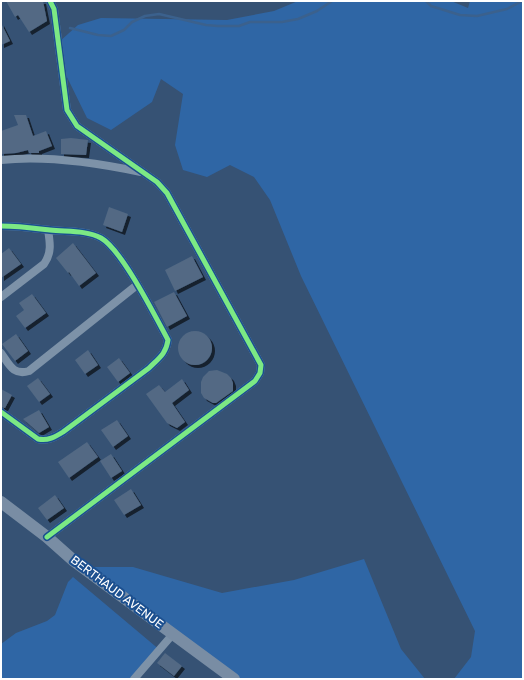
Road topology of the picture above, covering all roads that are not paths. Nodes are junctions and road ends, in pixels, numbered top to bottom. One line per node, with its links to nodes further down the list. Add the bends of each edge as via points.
1 (50, 1): 3 (street, via 54,9 67,110 77,126)
2 (1, 160): 3 (street, via 19,158 81,162)
3 (144, 173): 11 (street, via 167,193 261,365 260,373 255,381)
4 (1, 226): 5 (street)
5 (48, 230): 6 (street, via 89,234 101,239 111,246); 7 (street, via 49,254 44,264)
6 (137, 285): 8 (street, via 29,371 20,373 11,368); 9 (street, via 168,340 161,357 63,432 45,441 38,439)
7 (1, 297)
8 (1, 353)
9 (1, 412)
10 (1, 502): 11 (street, BERTHAUD AVENUE)
11 (47, 537): 12 (street, BERTHAUD AVENUE)
12 (173, 634): 13 (street); 14 (street, BERTHAUD AVENUE)
13 (134, 679)
14 (234, 679)

